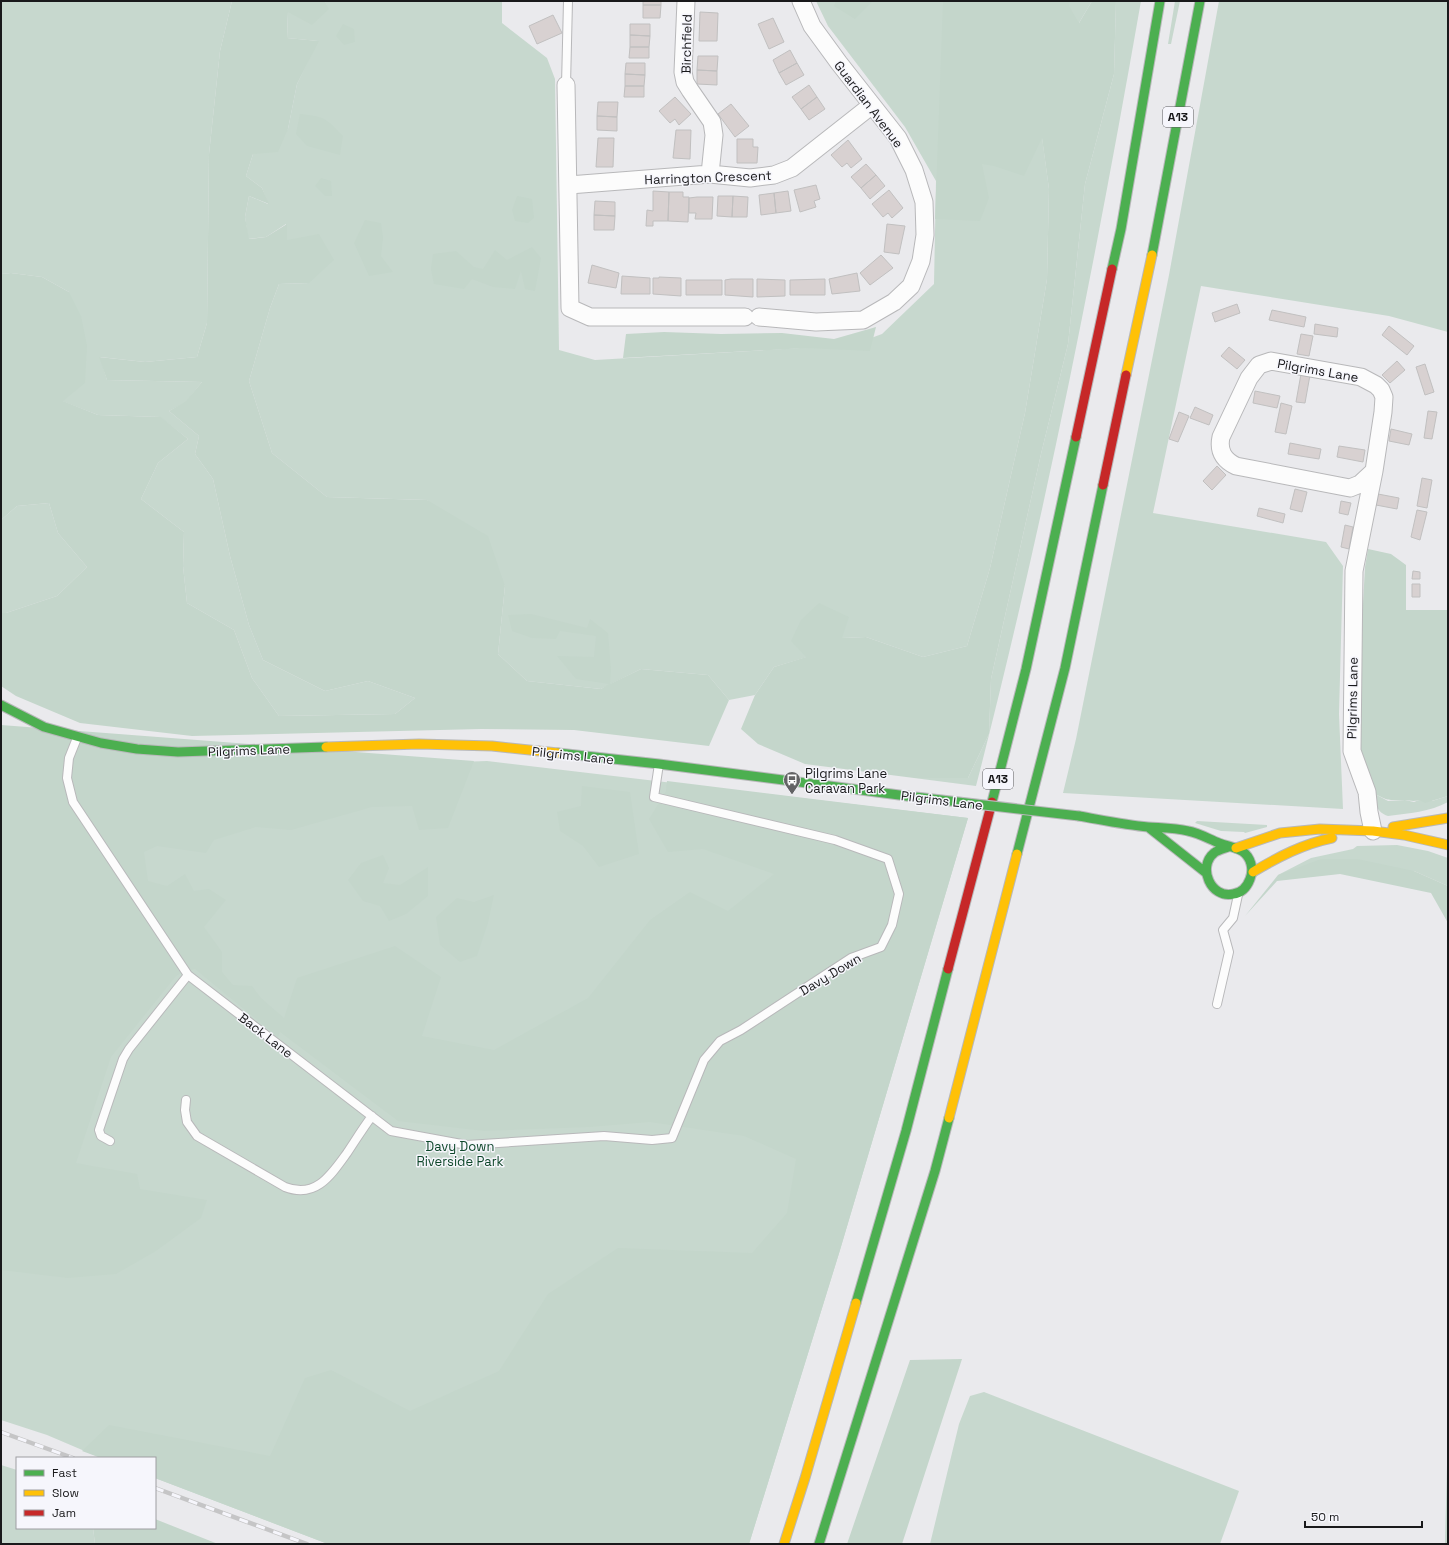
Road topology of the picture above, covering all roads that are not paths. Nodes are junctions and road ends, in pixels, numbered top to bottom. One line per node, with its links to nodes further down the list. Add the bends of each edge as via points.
1 (568, 1): 6 (lane)
2 (686, 1): 8 (street, Birchfield, via 683,72 685,82 712,122 714,136)
3 (802, 1): 7 (street, Guardian Avenue, via 812,26)
4 (1160, 1): 30 (main road, A13, via 1120,229 1026,669 906,1131)
5 (1200, 1): 31 (main road, A13, via 1156,234 1065,668 935,1171)
6 (566, 85): 9 (street)
7 (872, 105): 8 (street, Harrington Crescent, via 792,168 774,175 750,178); 9 (street, Guardian Avenue, via 898,138 914,170 924,202 925,235 921,261 911,286 894,302 863,320 816,322 752,317 590,317 570,308)
8 (710, 174): 9 (street, Harrington Crescent)
9 (569, 185)
10 (1374, 471): 11 (street, via 1360,484); 11 (street, Pilgrims Lane, via 1384,400 1376,385 1361,377 1275,361 1259,365 1249,378 1222,433 1219,444 1223,456 1236,466); 12 (street, Pilgrims Lane)
11 (1350, 488): 12 (street)
12 (1365, 516): 18 (street, Pilgrims Lane, via 1354,572 1352,751 1368,792)
13 (1, 705): 14 (main road, Pilgrims Lane, via 44,726)
14 (78, 737): 15 (main road, Pilgrims Lane, via 136,749 178,752 455,744); 24 (lane, Back Lane, via 69,758 68,778 73,802)
15 (659, 764): 17 (main road, Pilgrims Lane, bridge, via 1079,816); 28 (lane, Davy Down, via 654,797 835,840 888,859 899,894 892,925 881,947 851,958 720,1041 704,1060 672,1138 652,1140)
16 (1448, 818): 18 (main road)
17 (1148, 827): 20 (main road, Pilgrims Lane, via 1186,830); 21 (main road, Pilgrims Lane)
18 (1373, 831): 19 (main road); 20 (main road, via 1320,830 1280,833); 22 (main road, via 1321,840 1286,853)
19 (1448, 845)
20 (1232, 848): 21 (main road, via 1218,850 1211,855); 22 (main road, Pilgrims Lane, via 1245,853)
21 (1206, 872): 23 (main road, Pilgrims Lane, via 1212,888 1229,895)
22 (1253, 872): 23 (main road, via 1251,880)
23 (1238, 893): 25 (lane, via 1233,918 1222,930 1229,952)
24 (188, 975): 27 (lane, Back Lane); 29 (lane, via 123,1059 99,1130 101,1136)
25 (1217, 1004)
26 (186, 1100): 27 (lane, via 187,1122 197,1136 285,1187 295,1190 313,1188 328,1179)
27 (372, 1116): 28 (lane, Back Lane, via 391,1131 467,1145)
28 (604, 1136)
29 (110, 1141)
30 (784, 1544)
31 (818, 1544)

